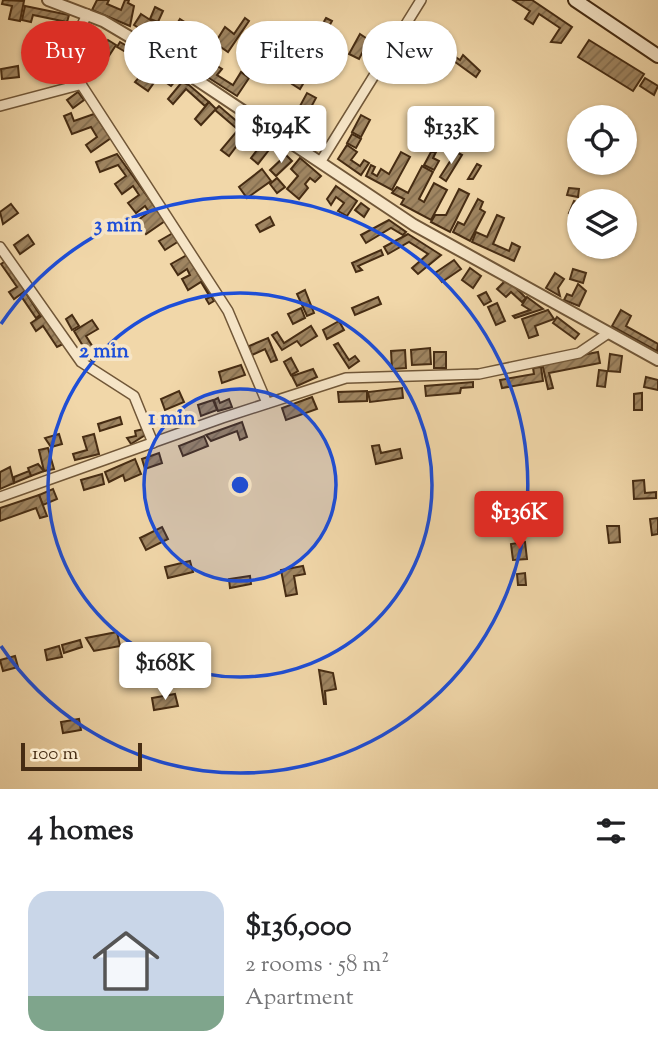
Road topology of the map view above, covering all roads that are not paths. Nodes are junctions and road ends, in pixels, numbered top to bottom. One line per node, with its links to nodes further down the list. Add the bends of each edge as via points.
1 (48, 0): 4 (street)
2 (421, 0): 9 (street)
3 (576, 0): 6 (main road)
4 (60, 2): 5 (street)
5 (87, 14): 7 (street, via 66,61); 9 (street, via 152,50)
6 (658, 56)
7 (79, 85): 8 (street); 13 (street, via 228,311)
8 (0, 106)
9 (321, 161): 11 (street, via 414,225)
10 (0, 247): 14 (street, via 81,362 134,396)
11 (607, 334): 12 (street); 13 (street, via 579,353 479,374 346,378)
12 (658, 360)
13 (267, 404): 14 (street)
14 (152, 443): 15 (street)
15 (0, 497)

